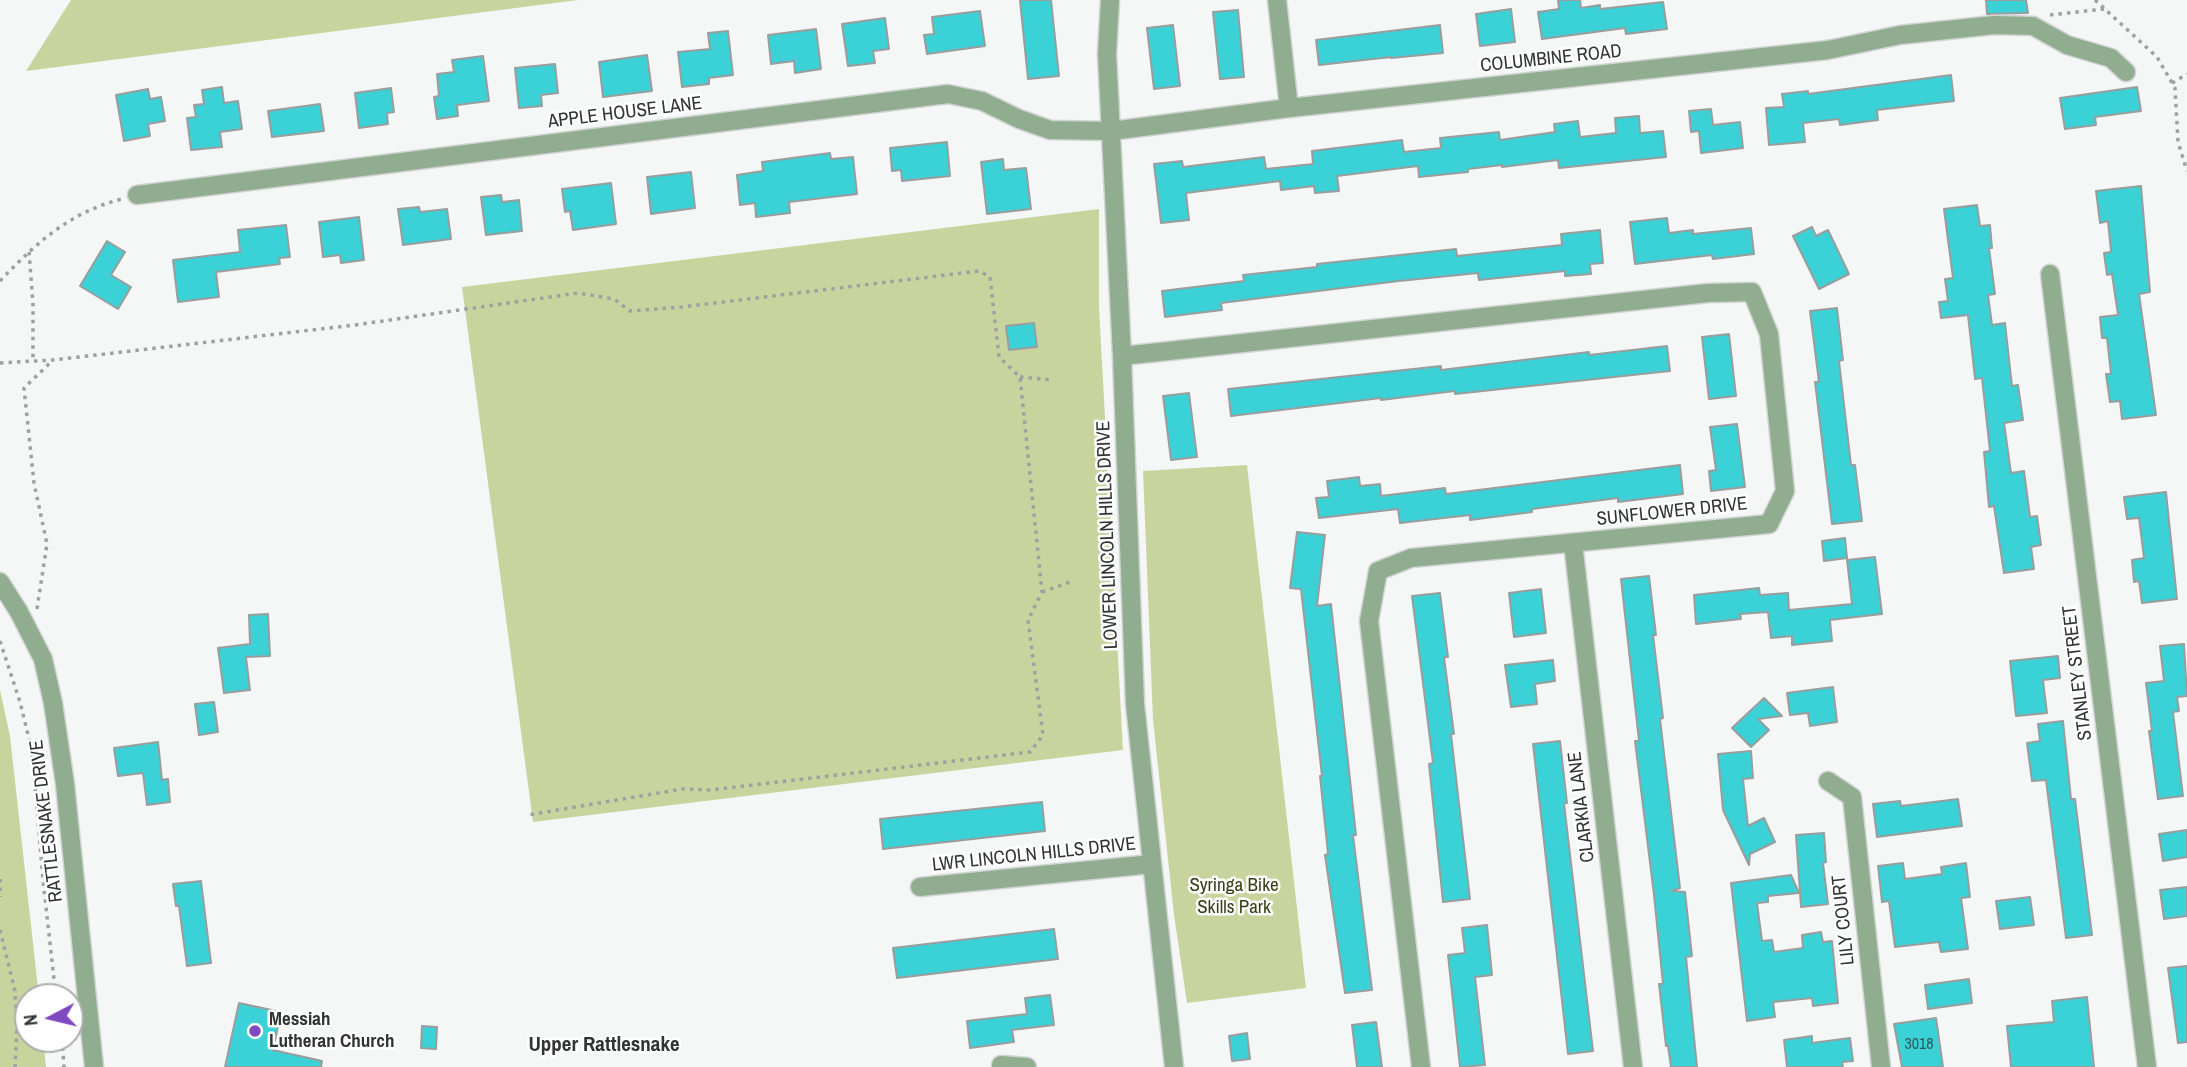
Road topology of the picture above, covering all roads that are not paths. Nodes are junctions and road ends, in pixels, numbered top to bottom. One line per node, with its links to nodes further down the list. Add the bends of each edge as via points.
1 (1110, 0): 5 (street, LOWER LINCOLN HILLS DRIVE)
2 (1277, 0): 4 (street)
3 (2126, 72): 4 (street, COLUMBINE ROAD, via 2111,58 2067,46 2032,26 1994,25 1900,35 1828,50)
4 (1289, 108): 5 (street, COLUMBINE ROAD)
5 (1111, 131): 6 (street, APPLE HOUSE LANE, via 1050,130 982,101 948,94); 8 (street, LOWER LINCOLN HILLS DRIVE)
6 (137, 195)
7 (2050, 274): 21 (street, STANLEY STREET)
8 (1122, 356): 9 (street, SUNFLOWER DRIVE, via 1707,293 1752,292 1769,334 1785,491 1769,524); 12 (street, LOWER LINCOLN HILLS DRIVE, via 1135,704)
9 (1573, 542): 18 (street, SUNFLOWER DRIVE, via 1411,558 1378,571 1369,621); 19 (street, CLARKIA LANE)
10 (0, 582): 15 (street, RATTLESNAKE DRIVE, via 43,659 51,692)
11 (1828, 781): 20 (street, LILY COURT, via 1852,797)
12 (1152, 864): 13 (street, LWR LINCOLN HILLS DRIVE); 17 (street, LOWER LINCOLN HILLS DRIVE)
13 (920, 887)
14 (1001, 1065): 16 (street)
15 (94, 1067)
16 (1027, 1067)
17 (1174, 1067)
18 (1421, 1067)
19 (1633, 1067)
20 (1881, 1067)
21 (2147, 1067)

